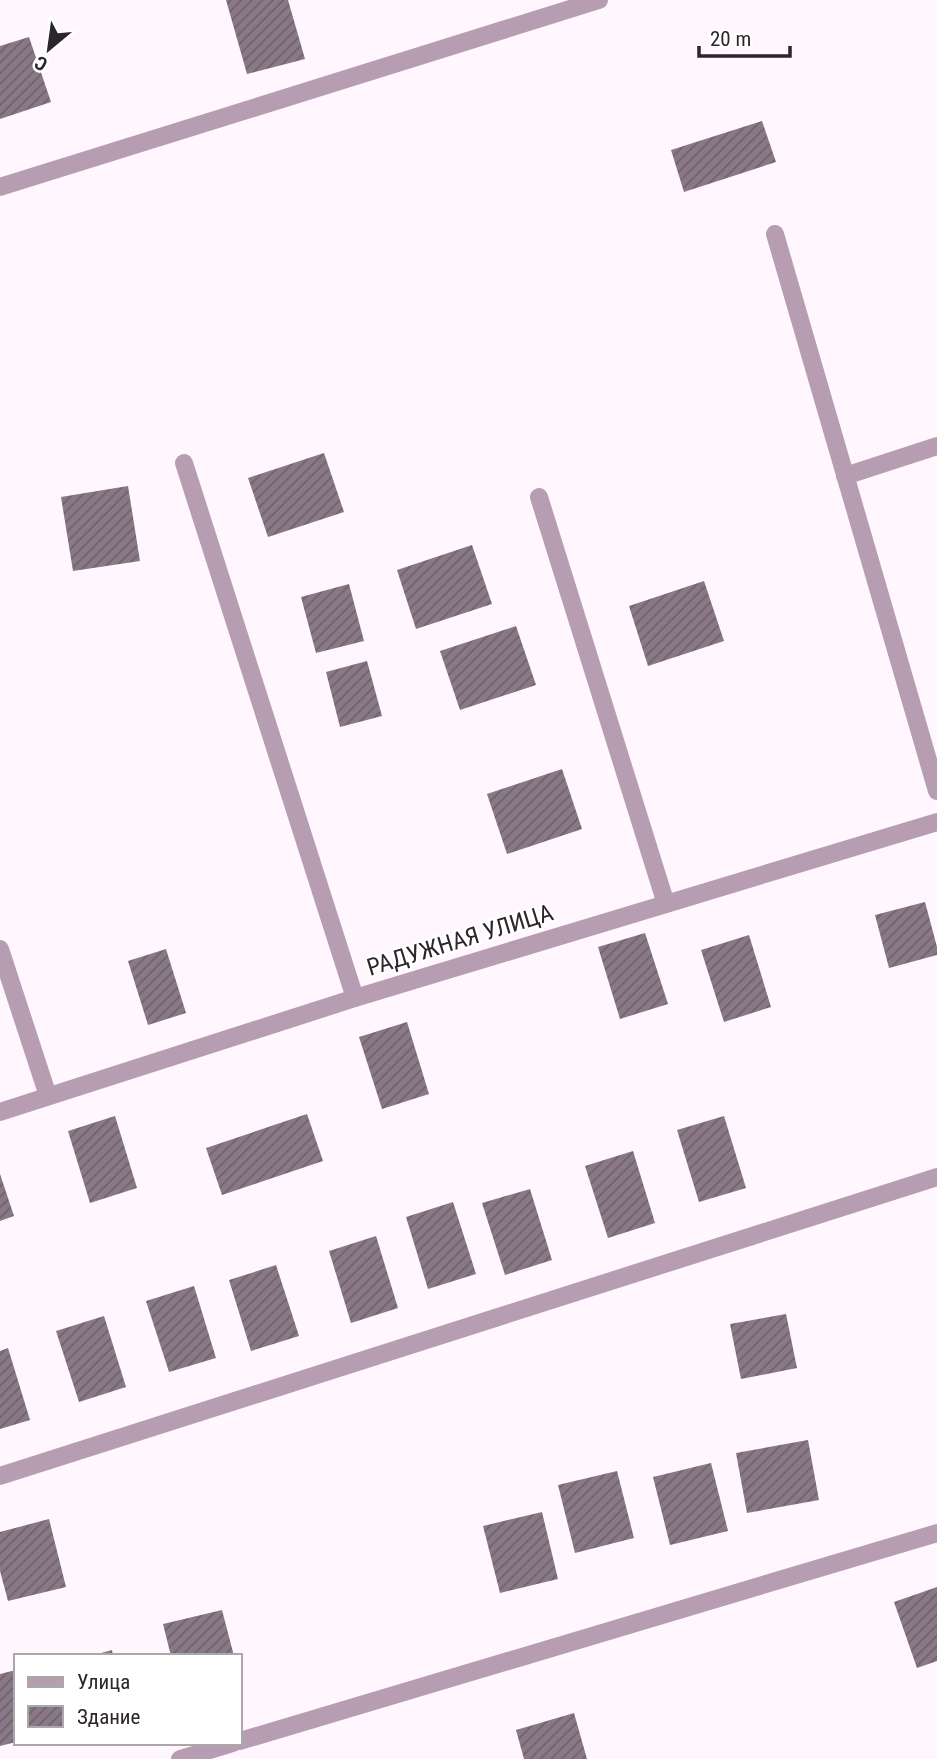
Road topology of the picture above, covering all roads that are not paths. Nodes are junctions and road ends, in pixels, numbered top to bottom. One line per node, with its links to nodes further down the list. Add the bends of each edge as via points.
1 (599, 0): 2 (street)
2 (0, 187)
3 (775, 234): 6 (street)
4 (937, 446): 6 (street)
5 (184, 463): 12 (street)
6 (845, 476): 8 (street)
7 (539, 497): 10 (street)
8 (937, 792)
9 (937, 822): 10 (street, РАДУЖНАЯ УЛИЦА)
10 (666, 904): 12 (street, РАДУЖНАЯ УЛИЦА)
11 (0, 949): 13 (street)
12 (355, 998): 13 (street, РАДУЖНАЯ УЛИЦА)
13 (48, 1096): 14 (street, РАДУЖНАЯ УЛИЦА)
14 (0, 1112)
15 (937, 1177): 16 (street)
16 (0, 1476)
17 (937, 1533): 18 (street)
18 (242, 1740)
19 (226, 1745): 20 (street)
20 (180, 1759)

